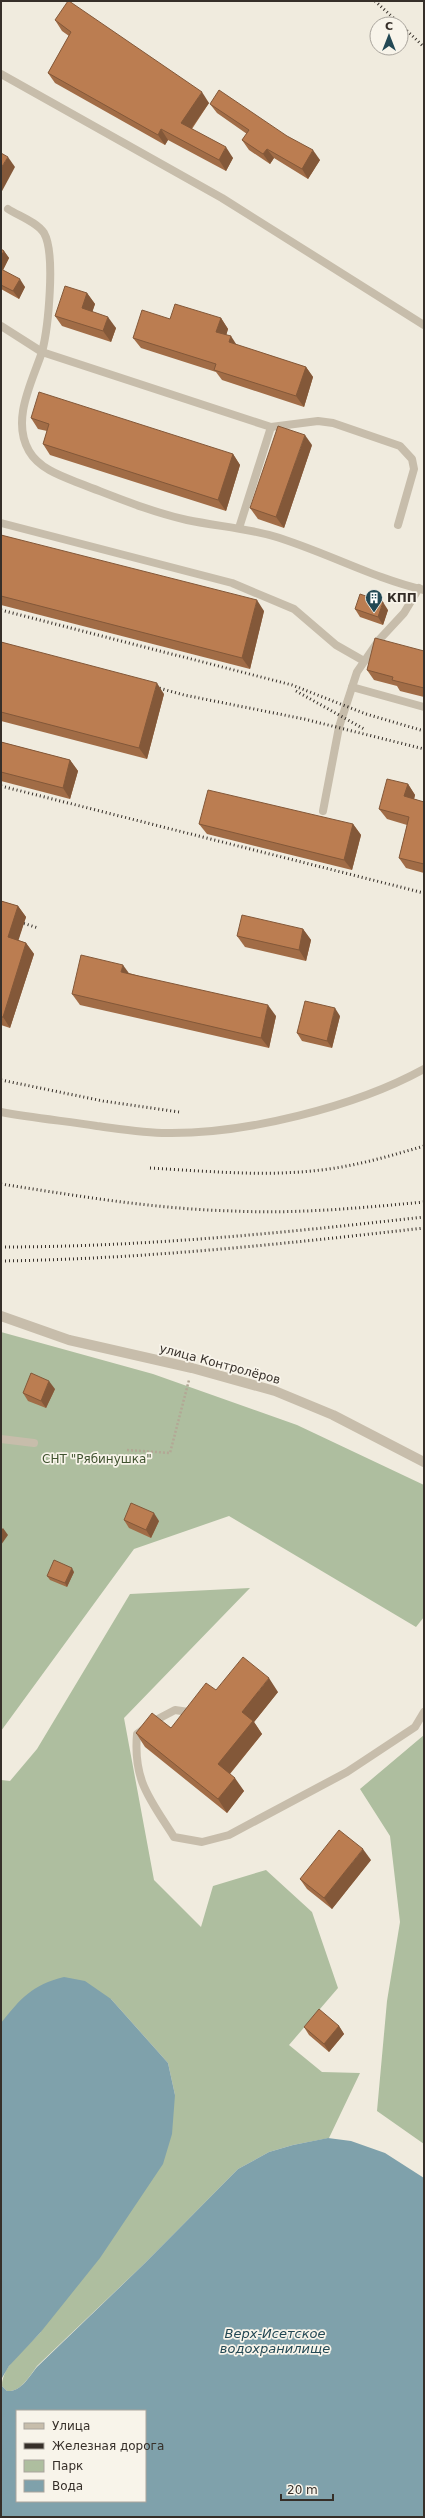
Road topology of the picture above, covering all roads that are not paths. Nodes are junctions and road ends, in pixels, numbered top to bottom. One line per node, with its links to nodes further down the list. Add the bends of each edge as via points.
1 (1, 74): 3 (lane, via 222,198)
2 (8, 209): 5 (lane, via 38,226 47,240 50,317)
3 (424, 325)
4 (1, 326): 5 (lane)
5 (42, 352): 6 (lane); 9 (lane, via 21,421 25,444 35,459 55,474 143,508 186,520)
6 (271, 427): 8 (lane, via 318,421 333,423 400,446 407,452 414,469); 9 (lane)
7 (1, 523): 11 (lane, via 232,583 294,609 336,645)
8 (398, 525)
9 (238, 528): 10 (lane, via 275,537)
10 (421, 589): 11 (lane)
11 (364, 661): 12 (lane)
12 (352, 687): 13 (lane); 14 (lane, via 339,727)
13 (424, 707)
14 (323, 811)
15 (424, 1069): 16 (lane, via 388,1087 353,1099 240,1128 166,1133)
16 (1, 1112)
17 (1, 1316): 20 (street, улица Контролёров, via 69,1340 192,1368 306,1403)
18 (1, 1439): 19 (lane)
19 (34, 1443)
20 (424, 1462)
21 (424, 1712): 22 (lane, via 416,1727 347,1772 229,1835 202,1842 174,1837 138,1776 136,1753 137,1734 156,1720 175,1710)
22 (194, 1713)

